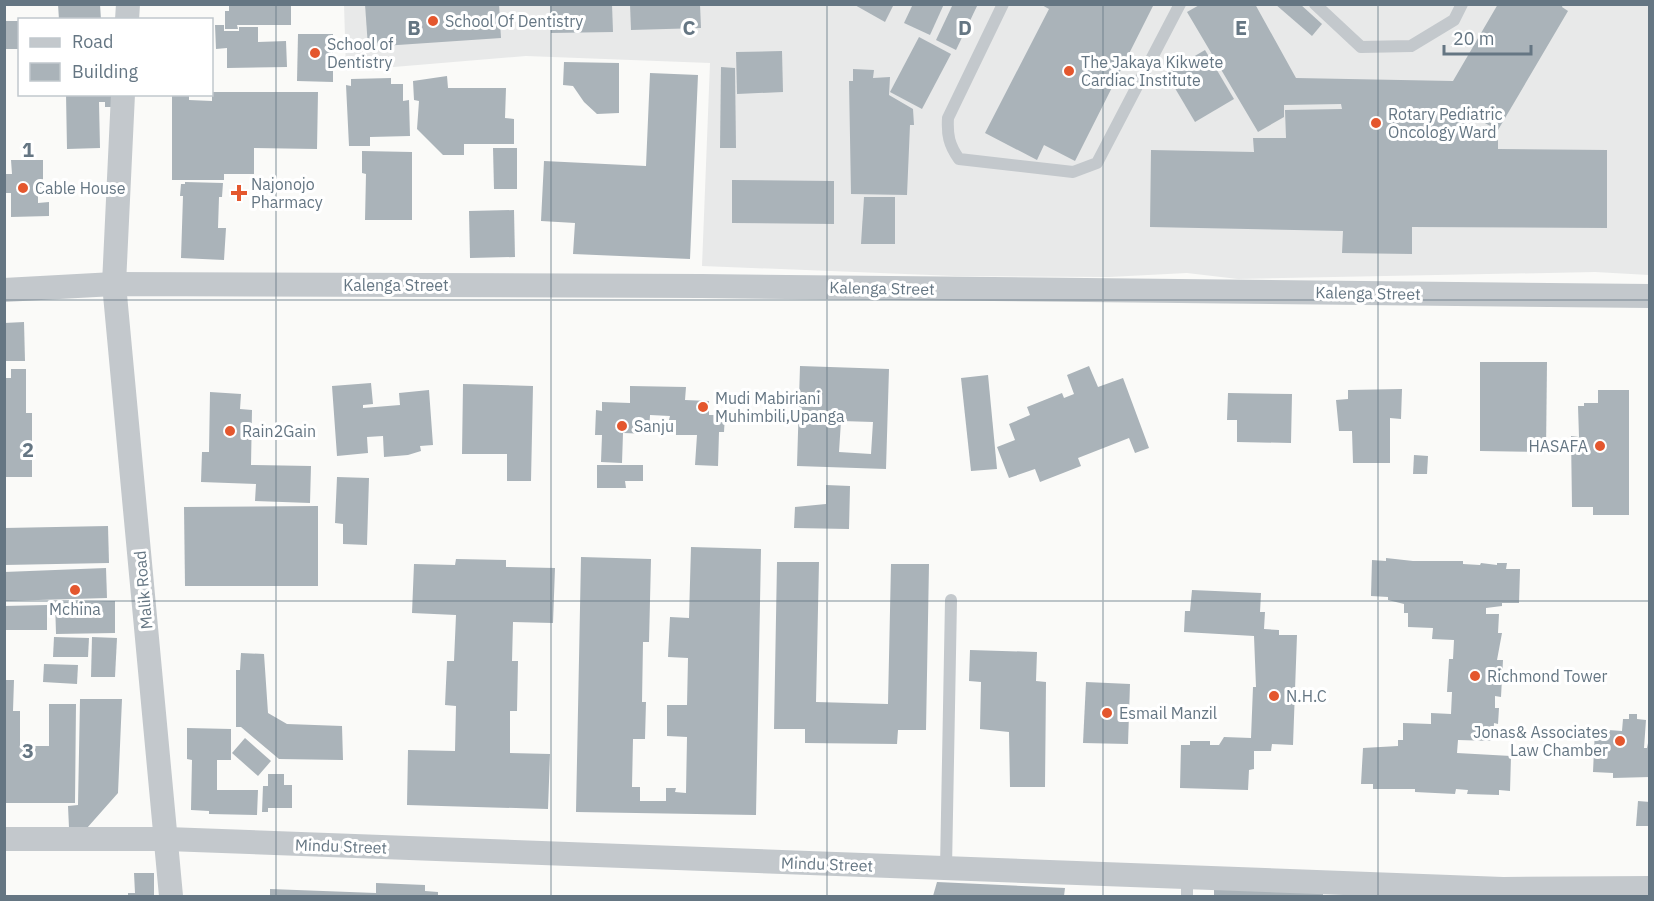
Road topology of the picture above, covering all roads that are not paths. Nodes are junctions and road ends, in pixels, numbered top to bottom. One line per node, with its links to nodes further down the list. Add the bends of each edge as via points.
1 (1003, 4): 2 (lane, via 948,118 951,148 959,159 1074,172 1097,164)
2 (1180, 4)
3 (1315, 4): 4 (lane, via 1361,47 1411,46 1454,20)
4 (1462, 4)
5 (123, 96): 6 (street, Malik Road)
6 (114, 284): 7 (street, Kalenga Street); 8 (street, Kalenga Street); 11 (street, Malik Road)
7 (4, 290)
8 (1650, 296)
9 (951, 600): 12 (lane)
10 (4, 838): 11 (street, Mindu Street)
11 (167, 839): 12 (street, Mindu Street); 15 (street, Malik Road)
12 (946, 868): 13 (street, Mindu Street)
13 (1187, 887): 14 (street, Mindu Street)
14 (1650, 888)
15 (171, 897)

